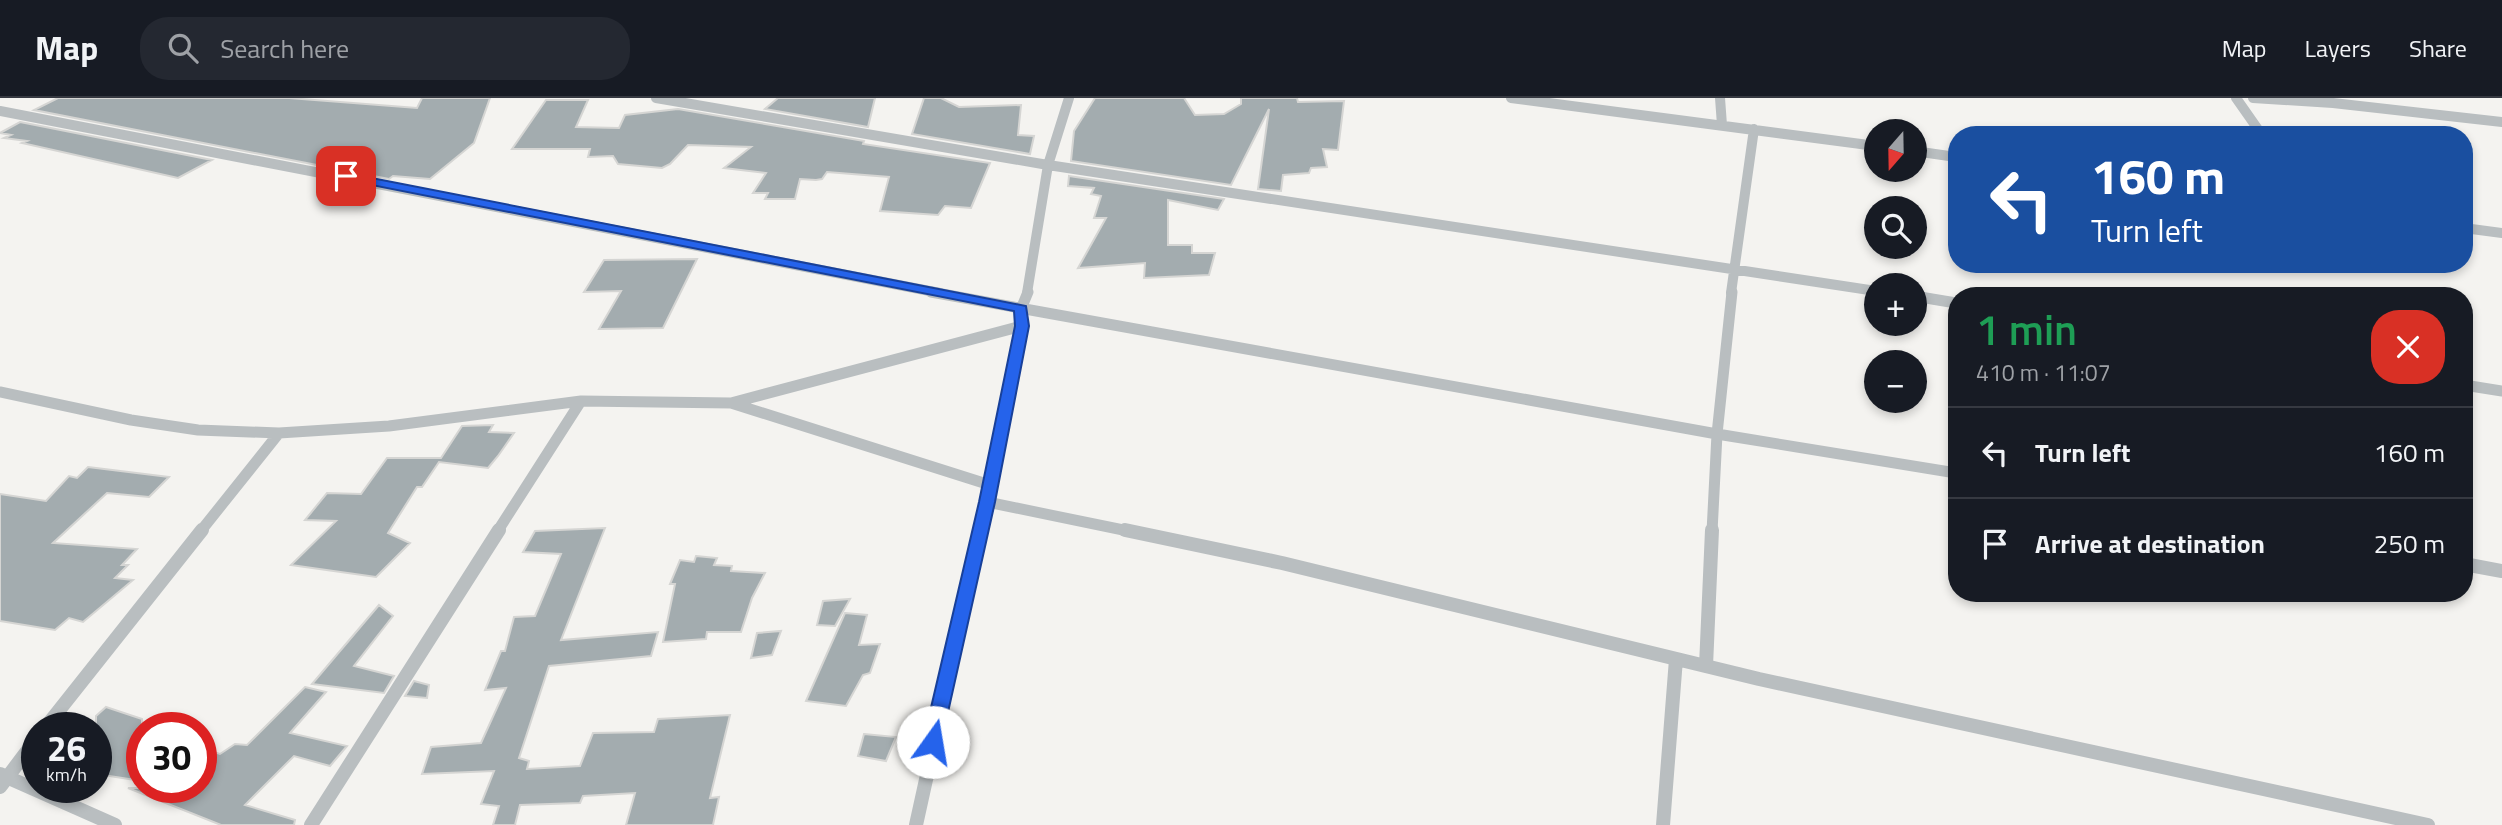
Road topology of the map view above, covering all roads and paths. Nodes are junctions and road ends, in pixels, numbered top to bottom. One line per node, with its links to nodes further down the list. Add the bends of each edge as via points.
1 (656, 98): 16 (street)
2 (1069, 98): 16 (street)
3 (1511, 98): 7 (street)
4 (1720, 98): 10 (street)
5 (2236, 98): 11 (street)
6 (2253, 98): 9 (street)
7 (1553, 101): 10 (street)
8 (0, 111): 23 (street)
9 (2502, 122)
10 (1722, 125): 12 (street)
11 (2256, 126)
12 (1754, 130): 13 (street); 19 (street)
13 (1864, 144)
14 (1927, 153): 15 (street)
15 (1948, 156)
16 (1048, 165): 19 (street); 23 (street, via 1030,289)
17 (2473, 229): 18 (street)
18 (2502, 233)
19 (1734, 269): 20 (street); 31 (street)
20 (1864, 289)
21 (1927, 298): 22 (street)
22 (1948, 302)
23 (1021, 309): 24 (street); 31 (street)
24 (1022, 326): 29 (street); 33 (street)
25 (2473, 386): 26 (street)
26 (2502, 391)
27 (0, 393): 30 (street, via 198,430)
28 (581, 401): 29 (street); 30 (street, via 389,426); 43 (street)
29 (731, 403): 33 (street)
30 (279, 433): 39 (street)
31 (1717, 434): 32 (street); 38 (street)
32 (1948, 472)
33 (990, 485): 34 (street)
34 (987, 502): 37 (street, via 1282,563); 44 (street)
35 (2473, 566): 36 (street)
36 (2502, 571)
37 (1676, 659): 38 (street); 45 (street)
38 (1706, 666): 46 (street)
39 (58, 712)
40 (21, 757): 41 (street)
41 (2, 779): 42 (street)
42 (115, 825)
43 (311, 825)
44 (916, 825)
45 (1663, 825)
46 (2428, 825)

